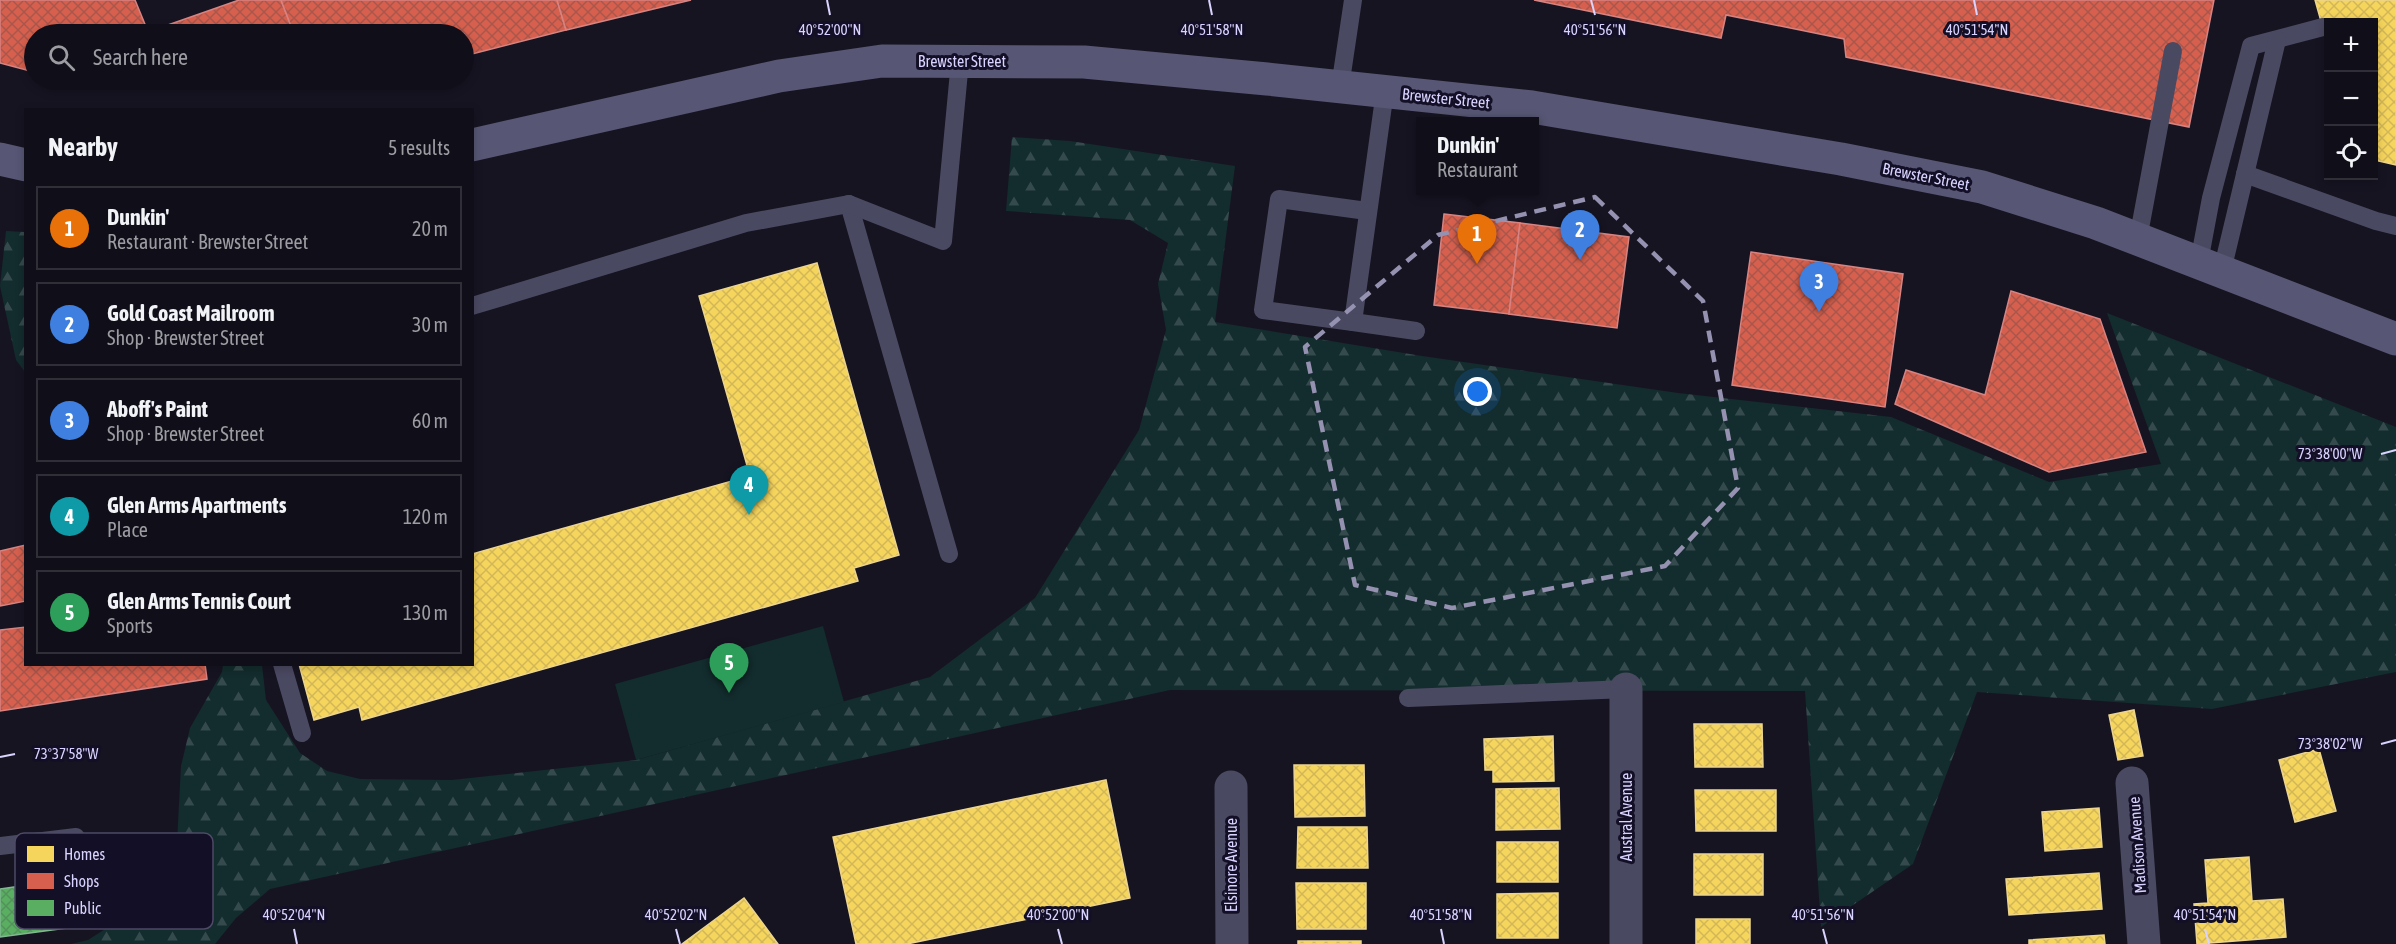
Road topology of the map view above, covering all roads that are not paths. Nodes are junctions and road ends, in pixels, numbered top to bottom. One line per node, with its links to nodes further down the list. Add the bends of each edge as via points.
1 (1353, 0): 6 (lane)
2 (2323, 27): 3 (lane)
3 (2277, 40): 13 (lane); 18 (lane, via 2251,46 2211,198)
4 (2173, 51): 17 (lane)
5 (960, 60): 6 (main road, Brewster Street, via 1084,62); 8 (main road, Brewster Street, via 882,61 779,76); 14 (lane, via 943,241)
6 (1340, 87): 7 (main road, Brewster Street)
7 (1385, 91): 15 (lane); 17 (main road, Brewster Street, via 1532,107 1982,187)
8 (474, 145)
9 (0, 159): 10 (main road)
10 (24, 165)
11 (0, 170): 12 (main road)
12 (24, 170)
13 (2245, 174): 16 (lane); 18 (lane)
14 (849, 204): 19 (lane, via 746,224); 23 (lane)
15 (1367, 211): 20 (lane); 20 (lane, via 1279,199 1263,310)
16 (2396, 226)
17 (2138, 239): 18 (main road, Brewster Street)
18 (2211, 266): 22 (main road, Brewster Street)
19 (474, 305)
20 (1353, 322): 21 (lane)
21 (1416, 331)
22 (2396, 339)
23 (949, 554)
24 (283, 666): 27 (lane)
25 (1626, 689): 26 (lane); 33 (street, Austral Avenue)
26 (1408, 698)
27 (302, 733)
28 (2132, 783): 34 (street, Madison Avenue)
29 (1231, 786): 32 (street, Elsinore Avenue)
30 (15, 844): 31 (lane)
31 (0, 846)
32 (1232, 944)
33 (1626, 944)
34 (2144, 944)

